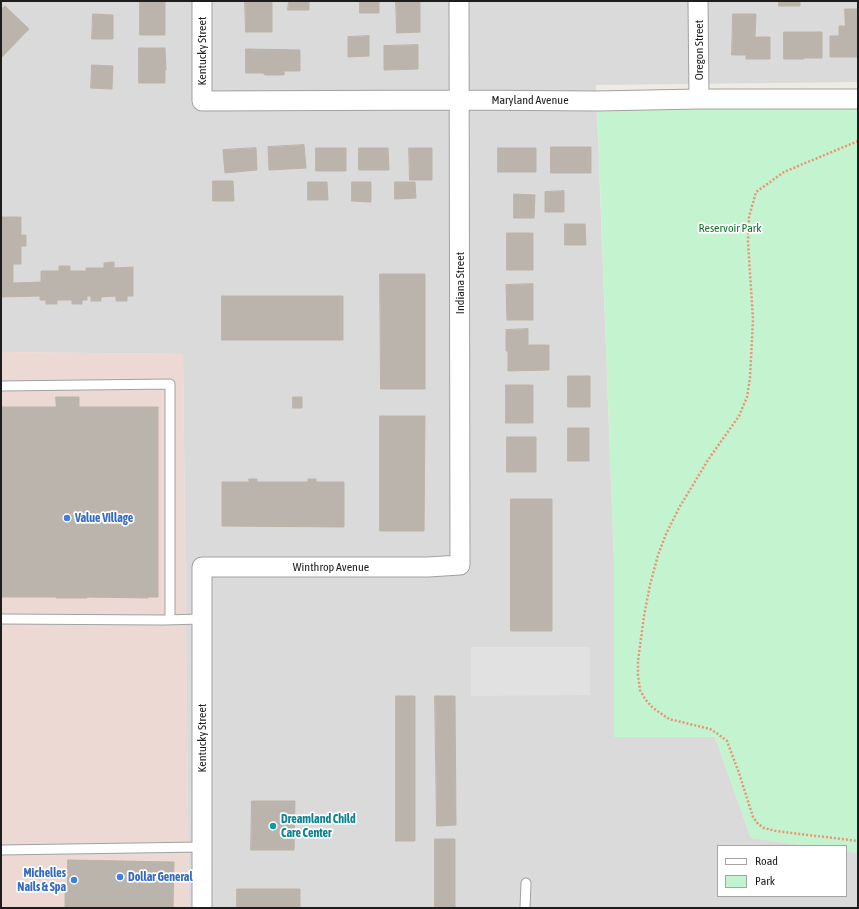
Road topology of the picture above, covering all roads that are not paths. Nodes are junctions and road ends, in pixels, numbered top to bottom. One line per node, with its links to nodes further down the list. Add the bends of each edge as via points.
1 (202, 1): 6 (street, Kentucky Street)
2 (459, 1): 7 (street, Indiana Street)
3 (698, 1): 4 (street, Oregon Street)
4 (699, 99): 5 (street, Maryland Avenue); 7 (street, Maryland Avenue)
5 (858, 99)
6 (202, 100): 7 (street, Maryland Avenue)
7 (459, 100): 9 (street, Indiana Street)
8 (1, 386): 13 (lane, via 170,384)
9 (460, 565): 10 (street, Winthrop Avenue)
10 (202, 567): 12 (street, Kentucky Street)
11 (1, 619): 13 (lane)
12 (202, 619): 13 (lane); 14 (street, Kentucky Street)
13 (170, 620)
14 (202, 847): 15 (lane); 17 (street, Kentucky Street)
15 (1, 850)
16 (526, 883): 18 (lane)
17 (202, 908)
18 (525, 908)

